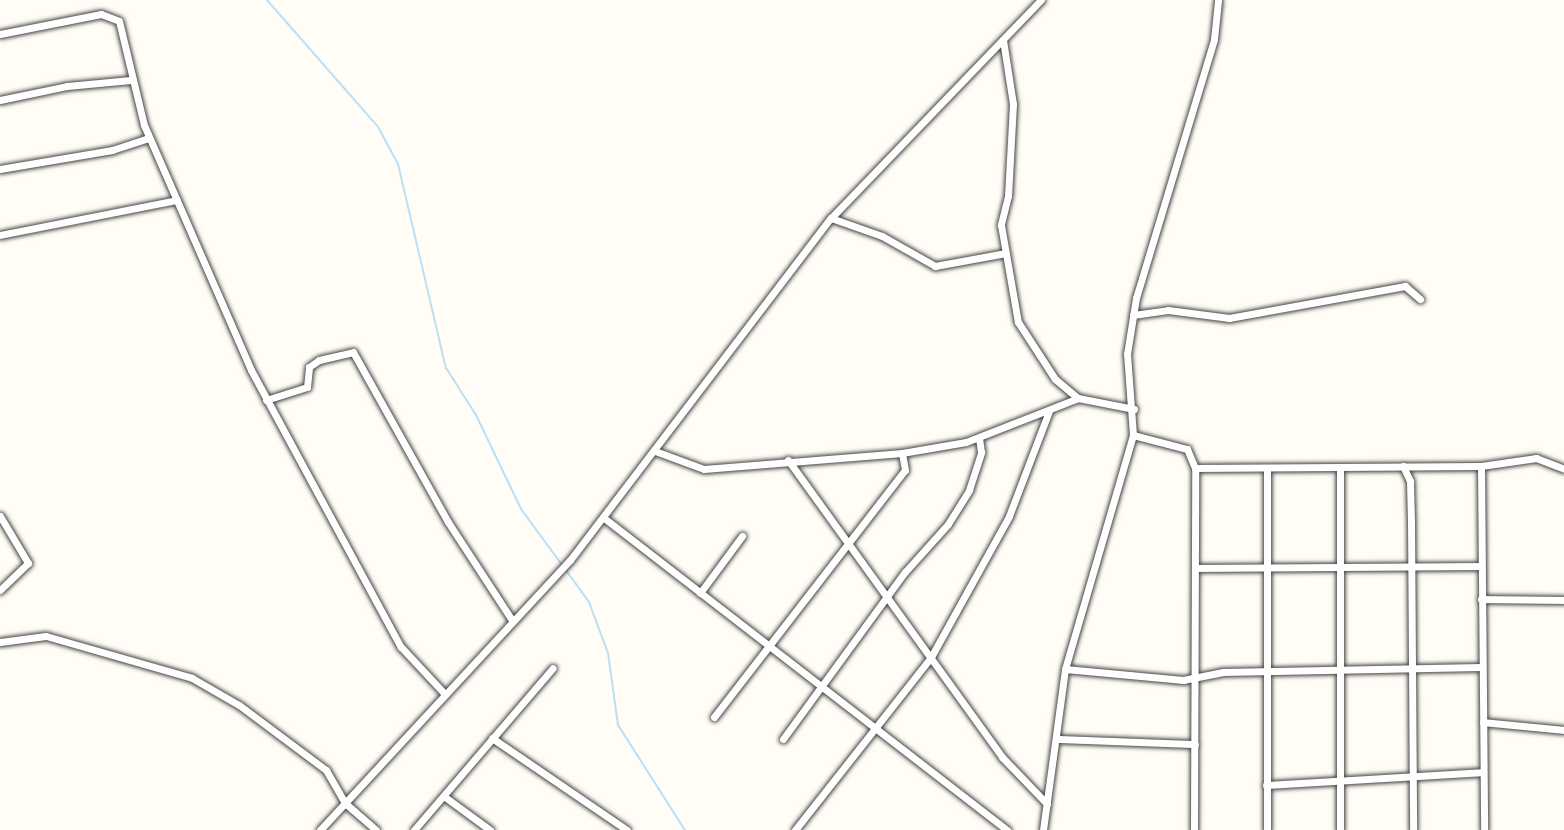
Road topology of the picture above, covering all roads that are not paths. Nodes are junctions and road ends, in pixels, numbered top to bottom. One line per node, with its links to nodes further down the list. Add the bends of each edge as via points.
1 (1041, 0): 4 (street)
2 (1218, 0): 14 (street, via 1214,39 1182,135)
3 (0, 34): 5 (street, via 112,15 119,21)
4 (1003, 40): 10 (street); 12 (street, via 1013,104 1008,196 1001,214)
5 (131, 80): 6 (street, via 67,86); 7 (street)
6 (0, 100)
7 (149, 138): 8 (street, via 112,150); 9 (street)
8 (0, 169)
9 (177, 201): 11 (street); 16 (street)
10 (831, 218): 12 (street, via 881,236 935,265); 21 (street)
11 (0, 235)
12 (1006, 253): 15 (street, via 1022,331 1058,383)
13 (1420, 299): 14 (street, via 1405,286 1229,318 1168,310)
14 (1133, 315): 17 (street, via 1127,354)
15 (1078, 398): 17 (street); 18 (street)
16 (266, 400): 44 (street, via 307,387 309,367 319,360 353,352 448,522); 56 (street, via 401,647)
17 (1134, 409): 19 (street)
18 (1049, 411): 20 (street, via 992,428); 47 (street, via 1009,516)
19 (1133, 435): 26 (street, via 1187,449); 50 (street)
20 (979, 438): 22 (street); 41 (street, via 981,452 969,491)
21 (656, 451): 23 (street, via 704,469); 31 (street)
22 (902, 453): 23 (street); 33 (street, via 905,470)
23 (788, 460): 33 (street)
24 (1403, 466): 25 (street); 28 (street); 37 (street, via 1410,481)
25 (1481, 466): 29 (street, via 1536,457); 34 (street)
26 (1195, 468): 27 (street); 35 (street)
27 (1267, 469): 28 (street); 38 (street)
28 (1340, 469): 36 (street)
29 (1564, 469)
30 (0, 516): 39 (street, via 28,563)
31 (604, 517): 40 (street); 44 (street)
32 (743, 536): 40 (street)
33 (848, 543): 41 (street); 46 (street)
34 (1480, 566): 37 (street); 42 (street)
35 (1197, 568): 38 (street); 54 (street)
36 (1341, 568): 37 (street); 38 (street); 53 (street)
37 (1411, 568): 51 (street)
38 (1269, 569): 52 (street)
39 (0, 590)
40 (699, 593): 46 (street)
41 (888, 598): 47 (street); 55 (street)
42 (1481, 599): 43 (street); 48 (street)
43 (1564, 600)
44 (512, 620): 56 (street)
45 (0, 642): 70 (street, via 46,636 182,673 239,705 326,770)
46 (769, 646): 55 (street); 57 (street)
47 (932, 657): 59 (street); 71 (street, via 1002,757)
48 (1481, 667): 51 (street); 58 (street)
49 (553, 668): 61 (street)
50 (1065, 669): 54 (street, via 1158,680); 63 (street)
51 (1411, 669): 53 (street); 66 (street)
52 (1268, 670): 53 (street); 54 (street); 68 (street)
53 (1340, 670): 67 (street)
54 (1195, 677): 64 (street)
55 (822, 689): 59 (street); 62 (street)
56 (443, 692): 70 (street)
57 (714, 717)
58 (1483, 723): 60 (street); 65 (street)
59 (875, 729): 77 (street); 78 (street)
60 (1564, 730)
61 (492, 738): 69 (street); 76 (street)
62 (783, 739)
63 (1056, 739): 64 (street); 71 (street)
64 (1195, 744): 80 (street)
65 (1482, 772): 66 (street); 84 (street)
66 (1412, 774): 67 (street); 83 (street)
67 (1340, 778): 68 (street); 82 (street)
68 (1266, 785): 81 (street)
69 (445, 797): 74 (street); 75 (street)
70 (345, 803): 72 (street); 73 (street)
71 (1047, 804): 79 (street)
72 (320, 830)
73 (376, 830)
74 (414, 830)
75 (490, 830)
76 (627, 830)
77 (795, 830)
78 (1007, 830)
79 (1043, 830)
80 (1194, 830)
81 (1267, 830)
82 (1340, 830)
83 (1413, 830)
84 (1484, 830)

